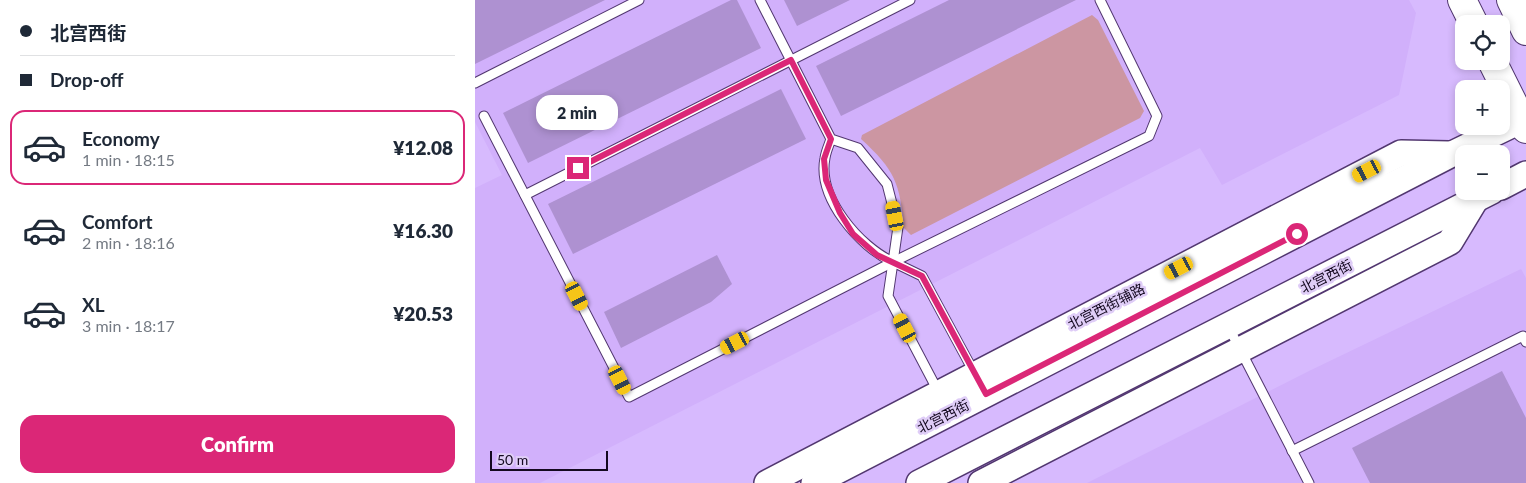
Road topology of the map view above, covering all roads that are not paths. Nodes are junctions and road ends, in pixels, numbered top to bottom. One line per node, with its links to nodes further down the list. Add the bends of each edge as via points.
1 (639, 0): 11 (lane)
2 (760, 0): 9 (lane)
3 (910, 0): 9 (lane)
4 (1100, 0): 20 (lane, via 1157,116 1149,136)
5 (1462, 0): 7 (main road)
6 (1511, 0): 8 (main road)
7 (1470, 15)
8 (1526, 31)
9 (791, 60): 14 (lane); 17 (lane)
10 (1497, 70): 13 (main road)
11 (475, 83)
12 (484, 116): 17 (lane)
13 (1525, 122): 24 (street, 北宫西街辅路, via 1452,154 1401,153)
14 (831, 139): 20 (lane, via 824,159 826,180 840,213 853,234 877,255); 20 (lane, via 858,148 887,184 898,227)
15 (1526, 174): 16 (street)
16 (1510, 182)
17 (525, 195): 20 (lane, via 629,397)
18 (1474, 200): 21 (street, 北宫西街)
19 (1480, 200): 23 (street, via 1450,242)
20 (893, 262): 24 (lane, via 922,276); 25 (lane, via 888,296)
21 (1228, 326): 23 (lane); 29 (street, 北宫西街)
22 (1526, 342): 26 (lane, via 1523,336)
23 (1241, 350): 26 (lane); 30 (street)
24 (981, 384): 25 (street, 北宫西街辅路)
25 (944, 403): 27 (street, 北宫西街辅路); 28 (street, 北宫西街)
26 (1292, 450): 31 (lane)
27 (767, 483)
28 (814, 483)
29 (919, 483)
30 (981, 483)
31 (1309, 483)

